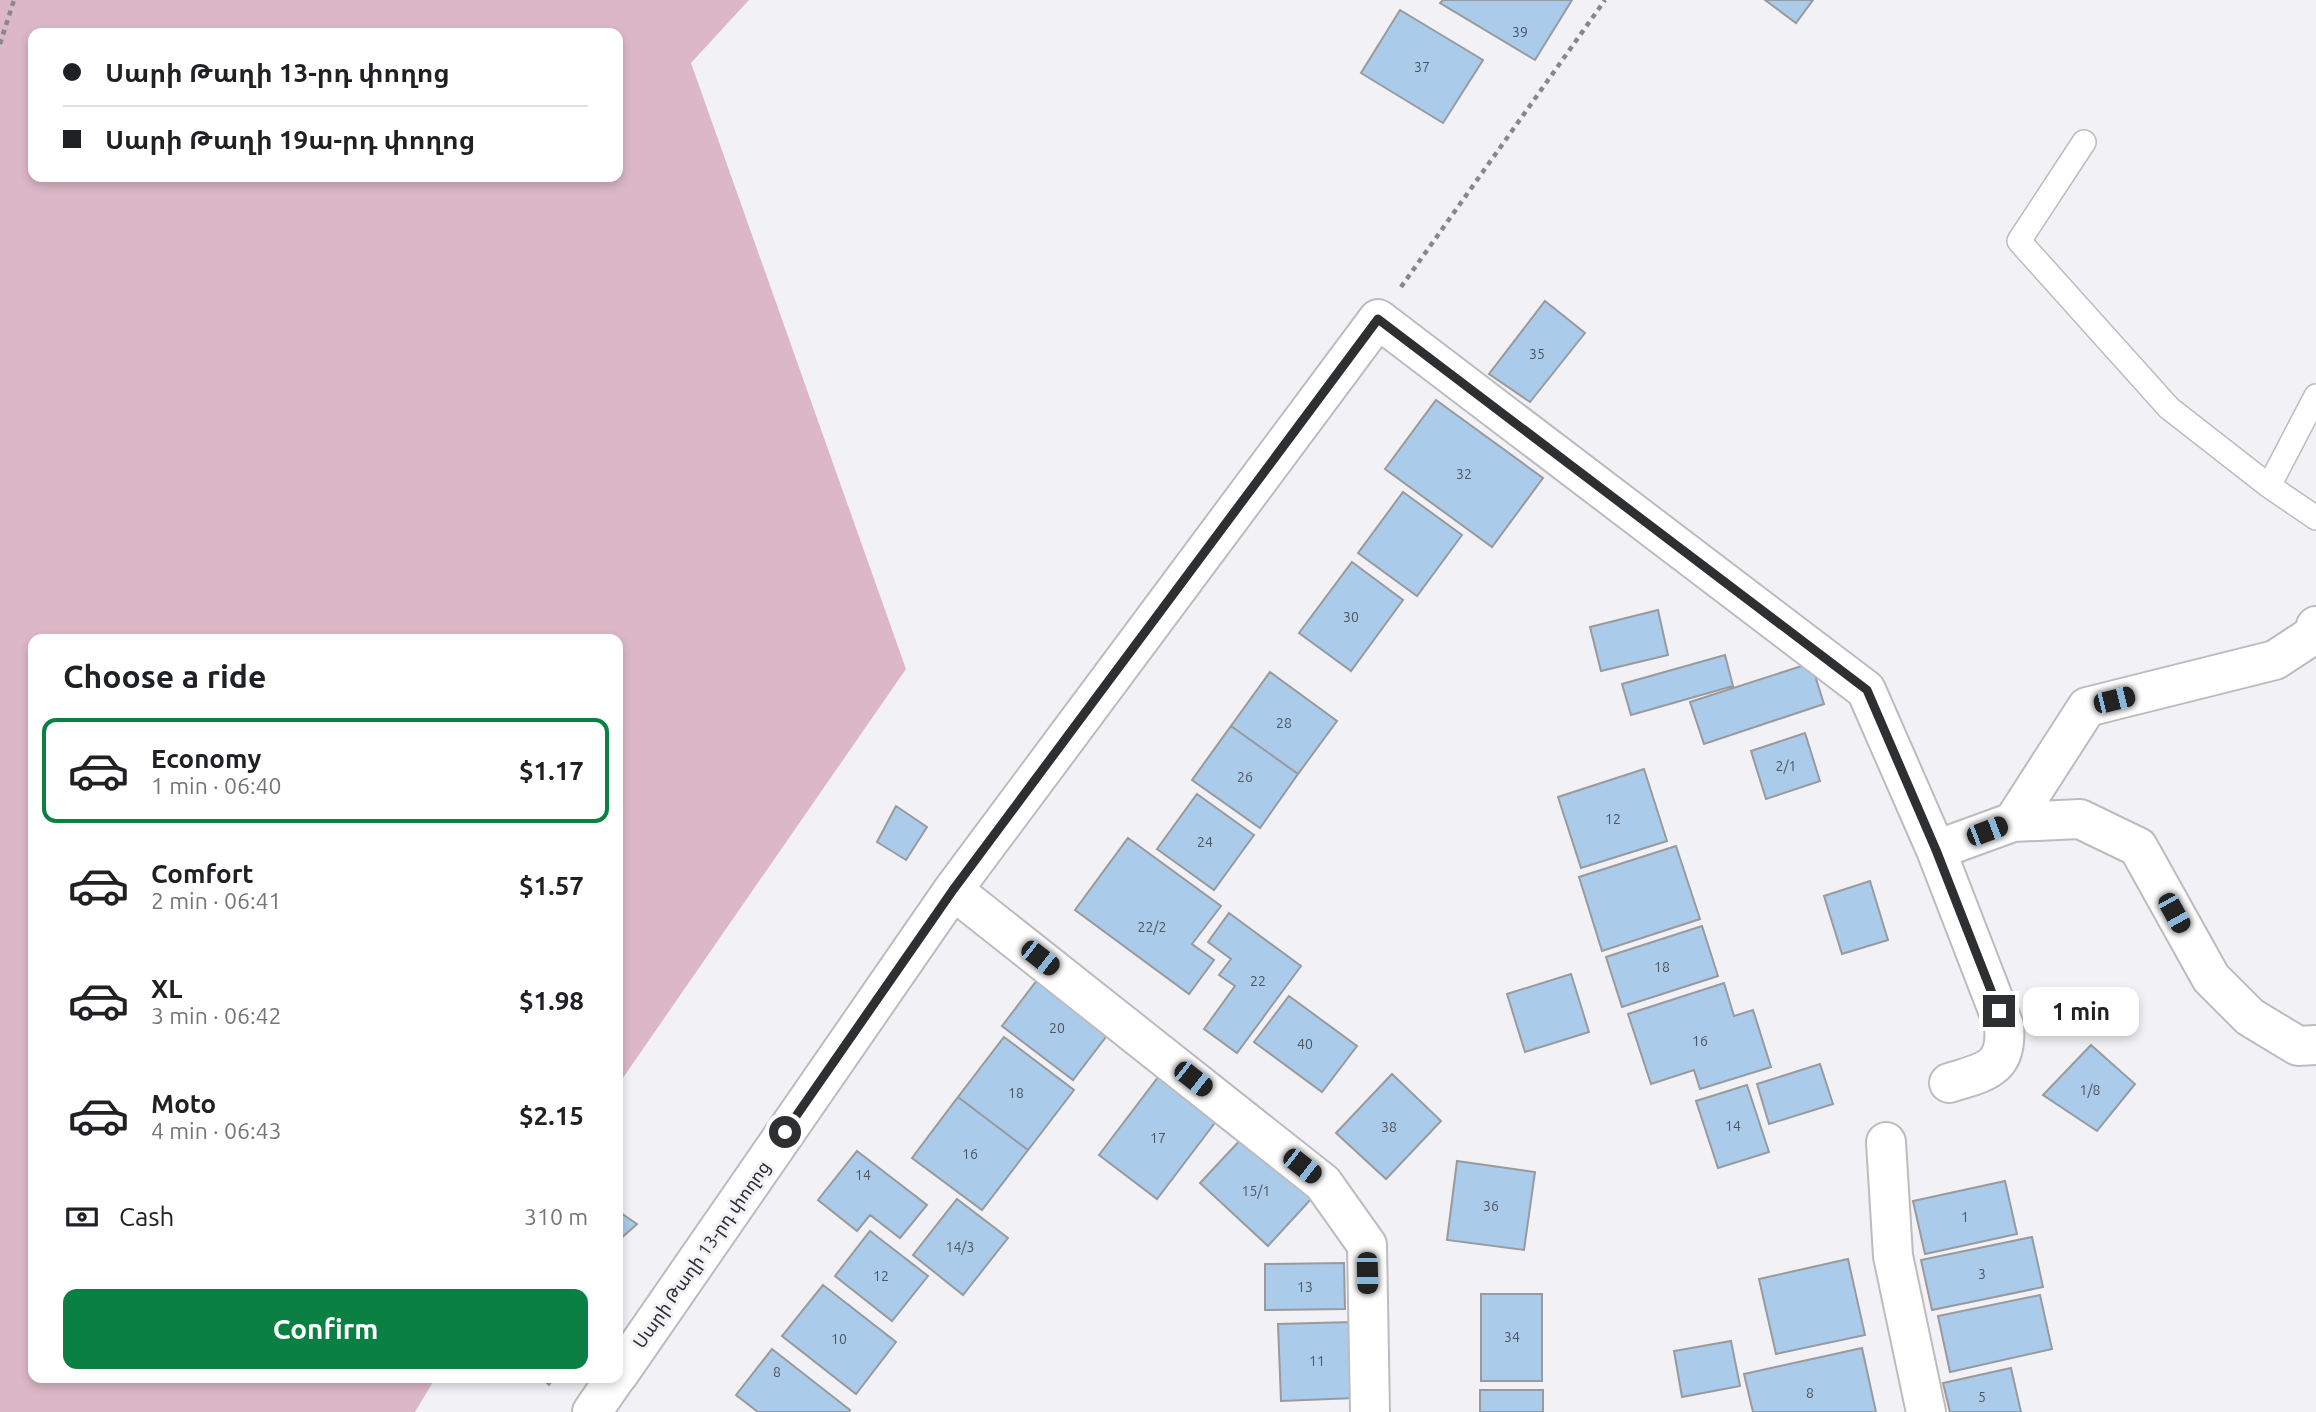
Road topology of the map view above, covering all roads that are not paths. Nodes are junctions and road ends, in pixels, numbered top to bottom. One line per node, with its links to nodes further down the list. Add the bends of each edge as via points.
1 (2084, 142): 3 (lane, via 2019,241 2169,408)
2 (2316, 397): 3 (lane)
3 (2269, 486): 4 (lane)
4 (2316, 518)
5 (2316, 626): 6 (street, via 2313,635 2275,660 2087,707)
6 (2013, 821): 7 (street); 9 (street, via 2080,819 2138,847 2211,978 2250,1017 2298,1046)
7 (1936, 850): 8 (street, Սարի Թաղի 13-րդ փողոց, via 1867,690 1378,319); 10 (street, via 2004,1033 1996,1065)
8 (953, 890): 12 (street, Սարի Թաղի 13-րդ փողոց); 15 (street, via 1324,1183 1367,1245)
9 (2316, 1045)
10 (1949, 1083)
11 (1886, 1142): 16 (street, via 1893,1256)
12 (623, 1367)
13 (612, 1383): 14 (street, Սարի Թաղի 13-րդ փողոց)
14 (592, 1412)
15 (1370, 1412)
16 (1926, 1412)

